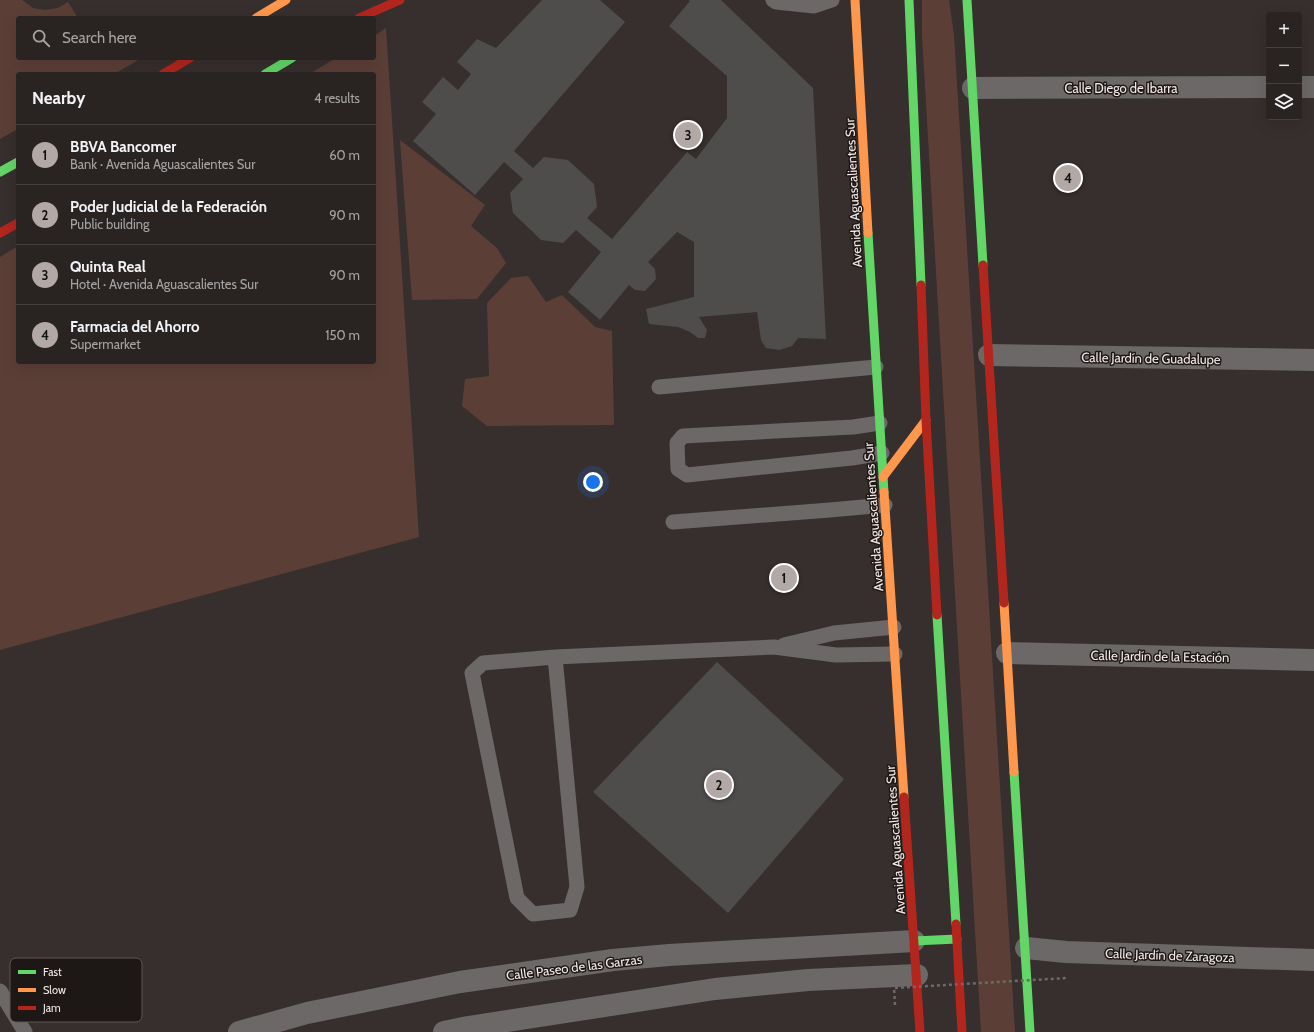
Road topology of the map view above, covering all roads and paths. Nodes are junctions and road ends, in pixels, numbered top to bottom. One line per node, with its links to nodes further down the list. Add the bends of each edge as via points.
1 (286, 0): 8 (main road)
2 (400, 0): 9 (main road)
3 (773, 0): 4 (lane, via 814,6)
4 (832, 0)
5 (855, 0): 24 (main road, Avenida Aguascalientes Sur)
6 (909, 0): 26 (main road)
7 (967, 0): 17 (main road)
8 (259, 16)
9 (364, 16)
10 (187, 60): 12 (main road)
11 (289, 60): 13 (main road)
12 (166, 72)
13 (268, 72)
14 (1266, 87): 17 (street, Calle Diego de Ibarra)
15 (1302, 87): 16 (street)
16 (1314, 87)
17 (972, 88): 22 (main road)
18 (16, 163): 19 (main road)
19 (0, 172)
20 (16, 224): 21 (main road)
21 (0, 233)
22 (989, 355): 23 (street, Calle Jardín de Guadalupe); 34 (main road)
23 (1314, 360)
24 (876, 367): 25 (lane); 27 (main road, Avenida Aguascalientes Sur)
25 (659, 387)
26 (926, 420): 29 (main road); 38 (main road)
27 (880, 423): 28 (main road, Avenida Aguascalientes Sur); 28 (lane, via 853,427 683,436 677,444 678,470 687,475)
28 (882, 453): 29 (main road, Avenida Aguascalientes Sur)
29 (883, 476): 30 (main road, Avenida Aguascalientes Sur)
30 (885, 505): 31 (lane); 32 (main road, Avenida Aguascalientes Sur)
31 (673, 522)
32 (894, 627): 33 (lane, via 834,633); 35 (main road, Avenida Aguascalientes Sur)
33 (774, 647): 35 (lane, via 836,656); 36 (lane)
34 (1007, 653): 37 (street, Calle Jardín de la Estación); 40 (main road)
35 (895, 654): 39 (main road, Avenida Aguascalientes Sur)
36 (555, 657): 36 (lane, via 483,664 472,673 517,898 533,914 570,910 577,887)
37 (1314, 660)
38 (957, 939): 39 (main road); 52 (main road)
39 (914, 941): 42 (main road, Avenida Aguascalientes Sur); 49 (street, Calle Paseo de las Garzas, via 613,960 460,982 307,1013)
40 (1026, 948): 41 (street, Calle Jardín de Zaragoza, via 1066,952); 53 (main road)
41 (1314, 960)
42 (917, 975): 50 (street, via 808,980 715,989); 51 (main road, Avenida Aguascalientes Sur)
43 (1067, 978): 45 (path, bridge, via 894,988)
44 (0, 991): 46 (lane)
45 (895, 1005)
46 (10, 1007)
47 (19, 1022): 48 (lane)
48 (25, 1032)
49 (239, 1032)
50 (444, 1032)
51 (920, 1032)
52 (962, 1032)
53 (1030, 1032)

